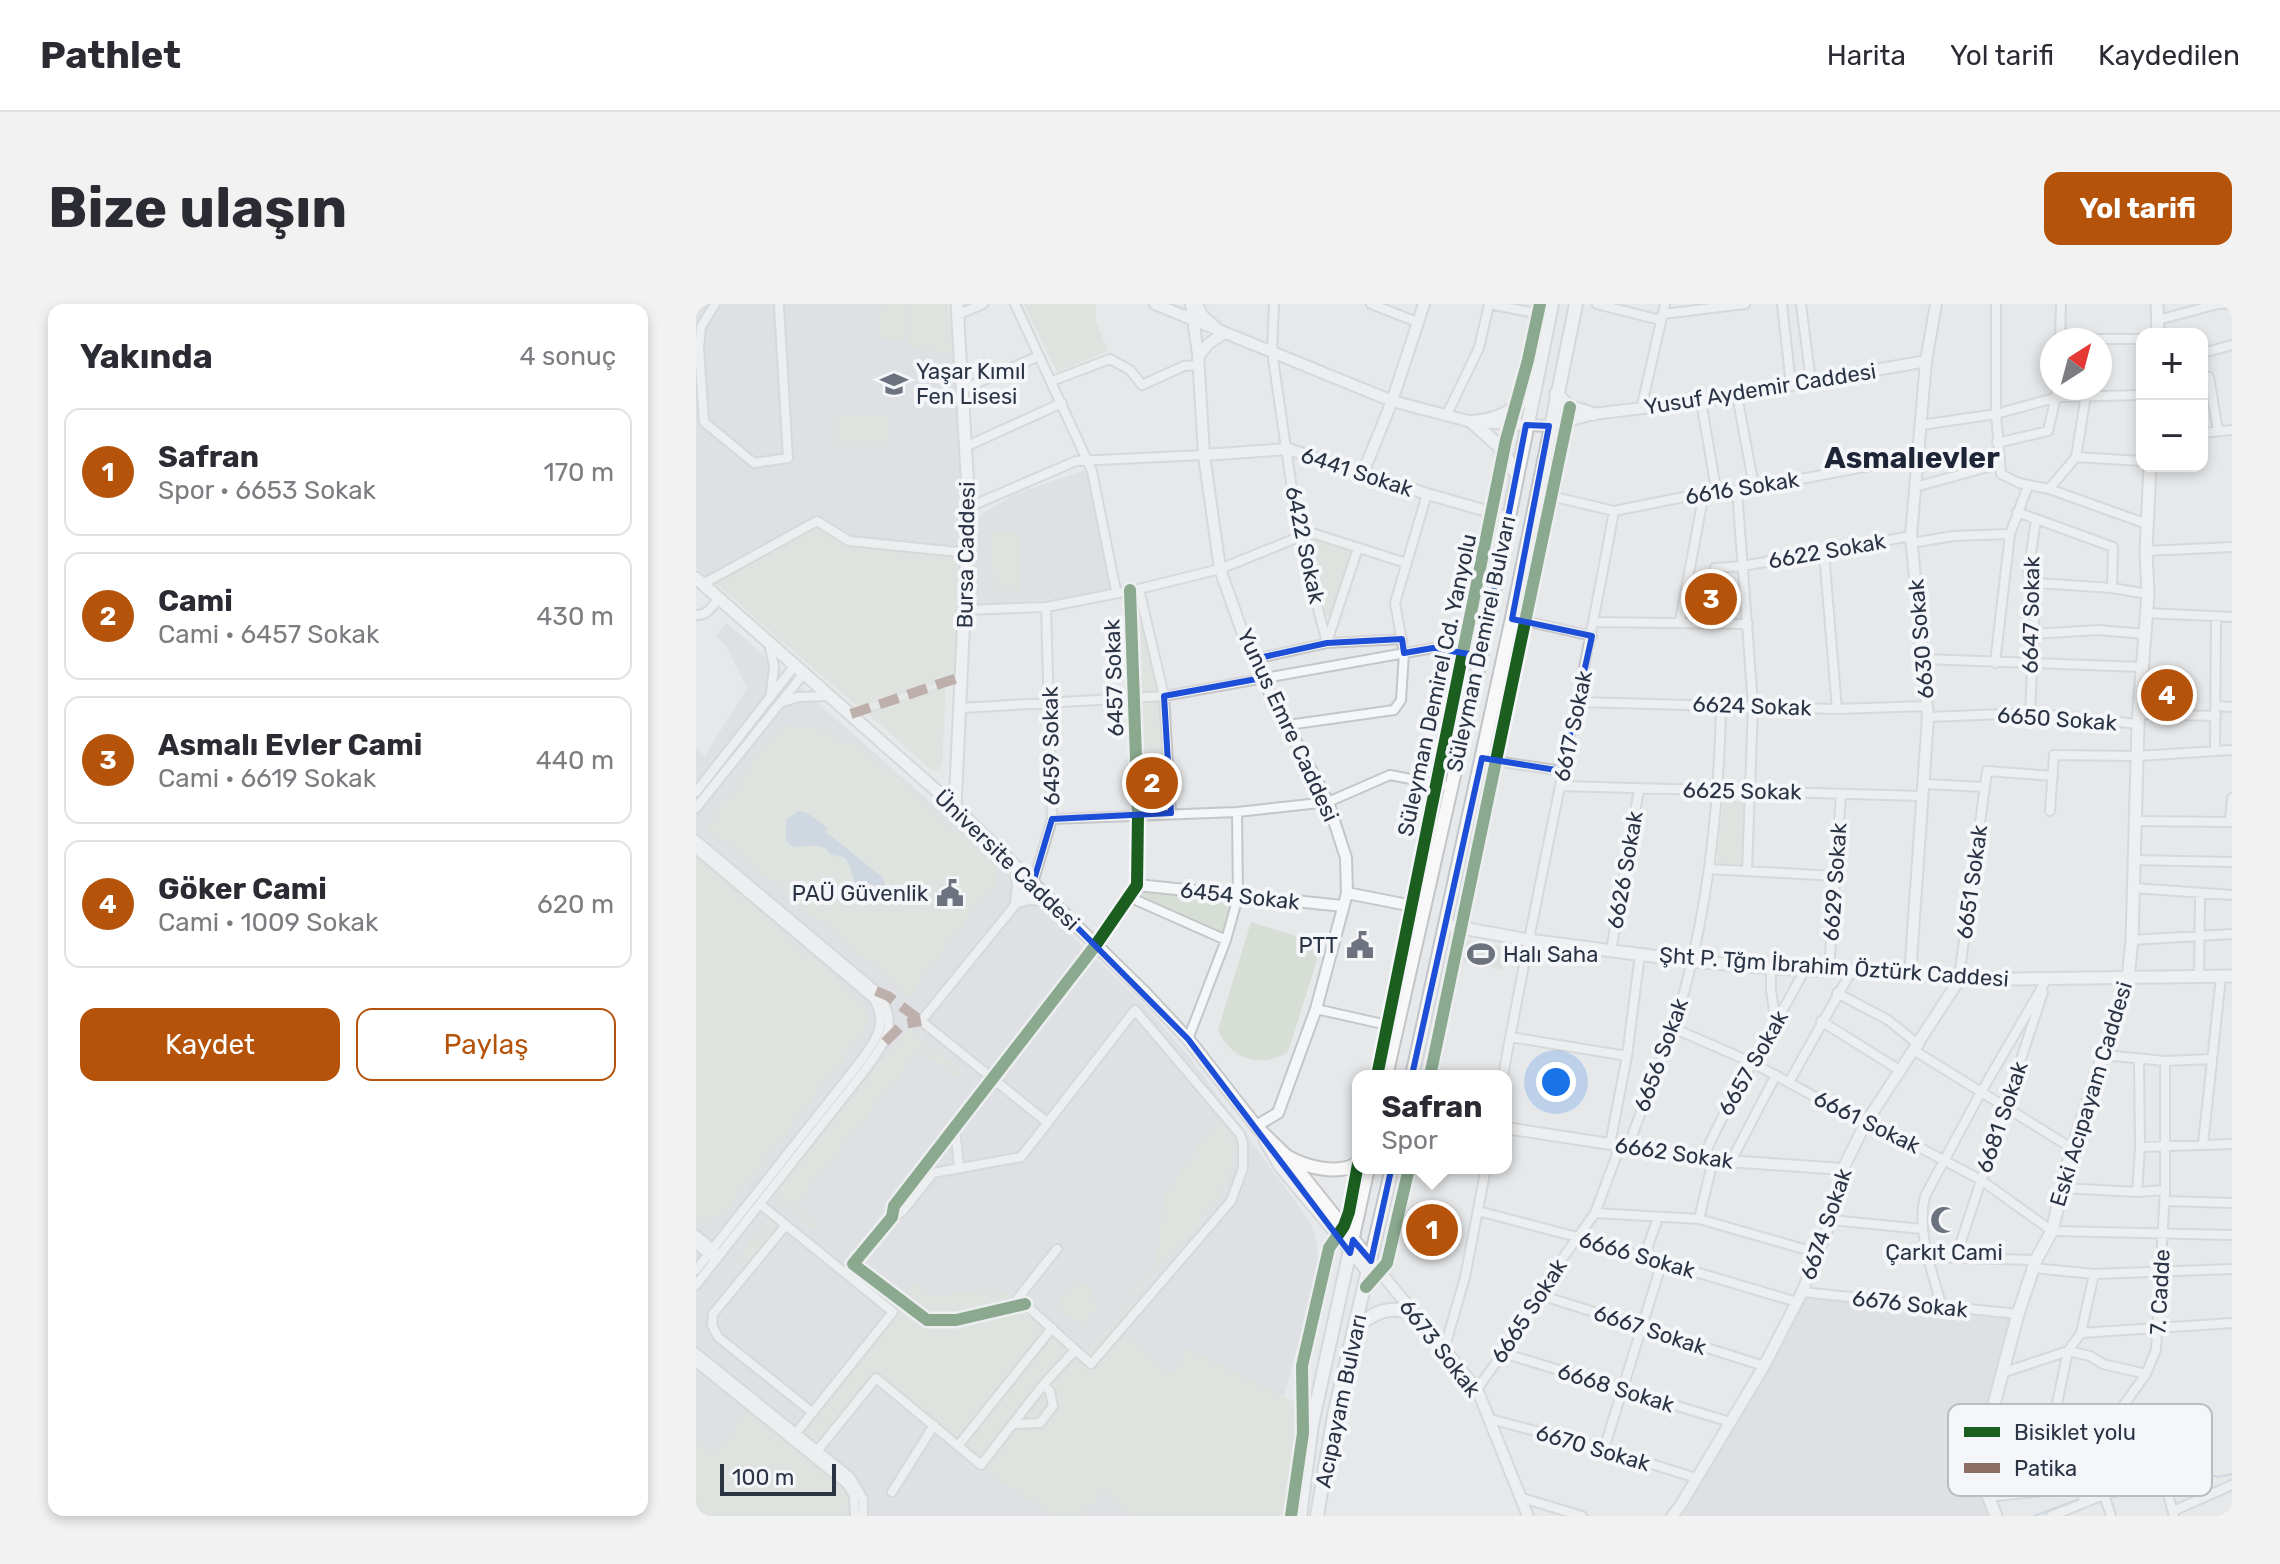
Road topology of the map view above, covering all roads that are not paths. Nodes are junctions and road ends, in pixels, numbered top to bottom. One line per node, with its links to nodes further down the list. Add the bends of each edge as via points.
1 (715, 304): 20 (street, via 701,327 699,348 704,422 754,463 788,458)
2 (983, 304): 22 (street)
3 (1015, 304): 36 (street)
4 (1191, 304): 25 (street, Yunus Emre Caddesi)
5 (1197, 304): 30 (street)
6 (1274, 304): 35 (street, 6422 Sokak)
7 (1371, 304): 27 (street)
8 (1424, 304): 27 (street)
9 (1489, 304): 23 (street); 58 (street, via 1479,348)
10 (1576, 304): 45 (main road, Süleyman Demirel Bulvarı)
11 (1597, 304): 24 (street)
12 (1744, 304): 24 (street)
13 (1782, 304): 42 (street)
14 (1801, 304): 41 (street)
15 (1936, 304): 38 (street, 6630 Sokak)
16 (1996, 304): 57 (street)
17 (2061, 304): 28 (street)
18 (2157, 304): 26 (main road)
19 (2231, 304): 26 (street)
20 (779, 306)
21 (1164, 306): 25 (street, Yusuf Aydemir Caddesi); 37 (street, via 1188,328)
22 (957, 309): 43 (main road, Bursa Caddesi)
23 (1551, 310): 44 (main road, Süleyman Demirel Bulvarı)
24 (1663, 313): 55 (street)
25 (1191, 318): 30 (street, Yusuf Aydemir Caddesi); 37 (street, Yunus Emre Caddesi)
26 (2158, 320): 29 (main road)
27 (1417, 322): 52 (street)
28 (2060, 328)
29 (2158, 328)
30 (1223, 334): 35 (street, Yusuf Aydemir Caddesi); 37 (street, via 1209,342)
31 (2112, 339): 32 (street)
32 (2136, 339)
33 (2232, 345): 34 (street)
34 (2208, 351)
35 (1272, 352): 52 (street, Yusuf Aydemir Caddesi); 68 (street, 6422 Sokak)
36 (1039, 356): 40 (street); 43 (street)
37 (1198, 359): 40 (street, via 1142,385 1130,370 1110,359); 69 (street, Yunus Emre Caddesi)
38 (1926, 361): 41 (street, Yusuf Aydemir Caddesi); 61 (street, 6630 Sokak)
39 (2208, 377): 64 (street)
40 (1052, 381): 54 (street)
41 (1811, 382): 42 (street, Yusuf Aydemir Caddesi)
42 (1791, 385): 46 (street, Yusuf Aydemir Caddesi)
43 (961, 390): 67 (main road, Bursa Caddesi)
44 (1533, 391): 59 (main road, via 1493,420); 60 (main road, Süleyman Demirel Bulvarı)
45 (1556, 394): 56 (main road, via 1570,407); 62 (main road, Süleyman Demirel Bulvarı)
46 (1737, 395): 53 (street, Yusuf Aydemir Caddesi); 79 (street)
47 (2112, 395): 48 (street)
48 (2136, 395)
49 (2040, 399): 57 (street)
50 (2056, 400): 66 (street, via 2048,431)
51 (2085, 400): 71 (street)
52 (1392, 401): 58 (street, Yusuf Aydemir Caddesi); 76 (street)
53 (1701, 401): 55 (street, Yusuf Aydemir Caddesi); 85 (street)
54 (1062, 403): 67 (street); 72 (street)
55 (1641, 409): 56 (street, Yusuf Aydemir Caddesi)
56 (1593, 414): 62 (street, Yusuf Aydemir Caddesi)
57 (1996, 414): 61 (street); 66 (street)
58 (1446, 416): 59 (street, Yusuf Aydemir Caddesi)
59 (1472, 422): 60 (street, Yusuf Aydemir Caddesi); 77 (main road, via 1498,445)
60 (1526, 425): 62 (street, Yusuf Aydemir Caddesi); 77 (main road, Süleyman Demirel Bulvarı)
61 (1921, 425): 70 (street, 6630 Sokak)
62 (1549, 426): 118 (main road, Süleyman Demirel Bulvarı)
63 (2232, 430): 64 (street)
64 (2218, 431): 65 (street)
65 (2208, 432)
66 (1997, 443): 74 (street)
67 (967, 446): 87 (main road, Bursa Caddesi)
68 (1288, 449): 69 (street, 6441 Sokak); 76 (street, 6441 Sokak); 94 (street, 6422 Sokak)
69 (1204, 455): 72 (street); 104 (street, Yunus Emre Caddesi)
70 (1917, 457): 79 (street, 6616 Sokak); 80 (street, 6630 Sokak)
71 (2076, 457): 73 (street); 81 (street)
72 (1087, 460): 87 (street); 109 (street)
73 (2136, 461)
74 (1999, 464): 78 (street, via 2001,474); 80 (street)
75 (2150, 472): 92 (main road, Eski Acıpayam Caddesi)
76 (1363, 473): 84 (street, 6441 Sokak)
77 (1516, 473): 90 (main road, Süleyman Demirel Bulvarı)
78 (2028, 486): 81 (street); 89 (street)
79 (1754, 487): 82 (street, 6616 Sokak)
80 (1915, 487): 95 (street, 6630 Sokak)
81 (2049, 489): 92 (street)
82 (1737, 490): 85 (street, 6616 Sokak); 102 (street)
83 (1704, 493): 85 (street, 6616 Sokak); 88 (street, 6616 Sokak); 119 (street)
84 (1427, 494): 90 (street, 6441 Sokak); 101 (street)
85 (1717, 495)
86 (1559, 498): 88 (street)
87 (969, 507): 99 (main road, Bursa Caddesi)
88 (1614, 511): 120 (street, 6617 Sokak)
89 (2017, 512): 91 (street); 93 (street)
90 (1508, 517): 129 (main road, Süleyman Demirel Bulvarı)
91 (2036, 519): 106 (street, 6647 Sokak, via 2028,574); 107 (street, via 2113,547)
92 (2147, 524): 98 (main road, Eski Acıpayam Caddesi)
93 (2010, 534): 95 (street, 6622 Sokak); 132 (street)
94 (1299, 537): 97 (street, via 1315,534); 104 (street); 127 (street, 6422 Sokak)
95 (1911, 539): 100 (street, 6622 Sokak); 131 (street, 6630 Sokak)
96 (2232, 547): 98 (street)
97 (1358, 548): 101 (street); 127 (street)
98 (2146, 551): 110 (main road, Eski Acıpayam Caddesi)
99 (968, 553): 105 (street, via 849,541 817,521); 113 (main road, Bursa Caddesi)
100 (1824, 553): 102 (street, 6622 Sokak); 148 (street)
101 (1406, 563): 125 (street, via 1395,603)
102 (1743, 566): 103 (street, 6622 Sokak); 121 (street)
103 (1715, 568)
104 (1220, 569): 108 (street); 130 (street, Yunus Emre Caddesi)
105 (700, 581): 111 (main road, Üniversite Caddesi)
106 (2036, 583): 107 (street); 122 (street, 6647 Sokak)
107 (2112, 588): 110 (street)
108 (1135, 589): 109 (street); 138 (street); 140 (street, 6457 Sokak)
109 (1116, 591): 112 (street)
110 (2148, 594): 114 (main road, Eski Acıpayam Caddesi)
111 (719, 597): 115 (street, via 711,609); 126 (main road, Üniversite Caddesi)
112 (1046, 607): 113 (street); 143 (street, 6459 Sokak)
113 (965, 610): 147 (main road, Bursa Caddesi)
114 (2146, 613): 116 (street); 123 (main road, Eski Acıpayam Caddesi)
115 (696, 615)
116 (2216, 616): 117 (street); 150 (street)
117 (2232, 617)
118 (1512, 618): 124 (street); 157 (main road, Süleyman Demirel Bulvarı)
119 (1680, 621): 120 (street); 121 (street)
120 (1594, 622): 124 (street, 6617 Sokak)
121 (1748, 624): 145 (street)
122 (2032, 634): 123 (street); 133 (street, 6647 Sokak)
123 (2145, 634): 134 (main road, Eski Acıpayam Caddesi)
124 (1592, 636): 141 (street, 6617 Sokak)
125 (1402, 639): 127 (street); 128 (street)
126 (768, 640): 135 (main road, Üniversite Caddesi); 137 (street, via 774,666)
127 (1327, 643): 130 (street)
128 (1404, 653): 129 (street, via 1433,648); 136 (street); 153 (street, via 1401,700 1394,710)
129 (1481, 656): 162 (main road, Süleyman Demirel Bulvarı)
130 (1254, 659): 136 (street, Yunus Emre Caddesi)
131 (1924, 659): 132 (street); 149 (street, 6630 Sokak)
132 (1995, 663): 133 (street)
133 (2031, 664): 134 (street); 151 (street, 6647 Sokak)
134 (2142, 667): 152 (main road, Eski Acıpayam Caddesi)
135 (800, 668): 137 (street); 139 (main road, Üniversite Caddesi); 142 (street)
136 (1262, 678): 138 (street); 153 (street, Yunus Emre Caddesi)
137 (771, 696): 167 (street)
138 (1164, 696): 140 (street); 176 (street)
139 (833, 697): 142 (street); 172 (main road, Üniversite Caddesi)
140 (1136, 699): 143 (street); 177 (street, 6457 Sokak)
141 (1578, 702): 144 (street, 6624 Sokak); 158 (street, 6617 Sokak)
142 (779, 703): 173 (street)
143 (1051, 703): 147 (street); 178 (street, 6459 Sokak)
144 (1721, 705): 145 (street, 6624 Sokak); 165 (street, 6656 Sokak)
145 (1753, 705): 148 (street, 6624 Sokak); 166 (street)
146 (2232, 707): 150 (street, 6650 Sokak)
147 (961, 708): 172 (main road, Bursa Caddesi)
148 (1837, 709): 149 (street, 6624 Sokak)
149 (1927, 711): 151 (street, 6650 Sokak); 160 (street, 6630 Sokak)
150 (2216, 711): 152 (street, 6650 Sokak); 155 (street)
151 (2030, 713): 152 (street, 6650 Sokak)
152 (2139, 719): 156 (main road, Eski Acıpayam Caddesi)
153 (1288, 725): 171 (street, Yunus Emre Caddesi)
154 (2232, 750): 155 (street)
155 (2215, 751): 156 (street)
156 (2137, 756): 159 (street, via 2054,755); 179 (main road, Eski Acıpayam Caddesi)
157 (1482, 759): 158 (street); 201 (main road, Süleyman Demirel Bulvarı)
158 (1562, 771): 161 (street, 6617 Sokak)
159 (2053, 776): 163 (street, via 1987,771); 174 (street)
160 (1925, 784): 163 (street); 169 (street, 6630 Sokak)
161 (1560, 786): 164 (street, 6625 Sokak); 205 (street, 6617 Sokak)
162 (1452, 787): 171 (street, via 1390,775); 200 (main road, Süleyman Demirel Bulvarı)
163 (1984, 787): 217 (street, 6651 Sokak)
164 (1639, 789): 165 (street, 6625 Sokak); 208 (street, 6626 Sokak)
165 (1718, 790): 166 (street, 6625 Sokak); 186 (street, 6656 Sokak)
166 (1750, 790): 168 (street, 6625 Sokak); 187 (street)
167 (696, 792)
168 (1841, 794): 169 (street, 6625 Sokak); 188 (street, 6629 Sokak)
169 (1923, 796): 215 (street, 6630 Sokak)
170 (2232, 798): 180 (street)
171 (1328, 802): 175 (street); 192 (street, Yunus Emre Caddesi, via 1346,858)
172 (955, 807): 185 (main road, Üniversite Caddesi)
173 (696, 808)
174 (2050, 811)
175 (1237, 812): 176 (street); 196 (street)
176 (1171, 813): 177 (street)
177 (1138, 814): 178 (street); 190 (street, 6457 Sokak)
178 (1052, 819): 189 (street, 6459 Sokak)
179 (2134, 821): 180 (street); 183 (main road, Eski Acıpayam Caddesi)
180 (2231, 822)
181 (696, 840): 272 (street, via 876,991 889,1012 885,1042)
182 (696, 849): 290 (street, via 874,999 882,1023 860,1062)
183 (2133, 860): 184 (street); 191 (main road, Eski Acıpayam Caddesi)
184 (2232, 862)
185 (1014, 865): 189 (main road, Üniversite Caddesi); 198 (street)
186 (1709, 869): 187 (street); 210 (street, 6656 Sokak)
187 (1747, 871): 188 (street)
188 (1835, 876): 213 (street, 6629 Sokak)
189 (1033, 883): 197 (main road, Üniversite Caddesi); 198 (street)
190 (1137, 885): 195 (street); 196 (street, 6454 Sokak)
191 (2134, 888): 193 (street); 206 (main road, Eski Acıpayam Caddesi)
192 (1347, 893): 199 (street, Yunus Emre Caddesi); 200 (street)
193 (2200, 894): 194 (street); 203 (street)
194 (2232, 895)
195 (1129, 897): 204 (street); 207 (street)
196 (1238, 897): 199 (street, 6454 Sokak); 204 (street)
197 (1050, 901): 198 (street); 207 (main road, Üniversite Caddesi)
198 (1014, 905): 241 (street, via 921,1021)
199 (1343, 906): 222 (street, Yunus Emre Caddesi)
200 (1423, 908): 225 (main road, Süleyman Demirel Bulvarı)
201 (1446, 925): 205 (main road, Şht P. Tğm İbrahim Öztürk Caddesi); 237 (main road, Süleyman Demirel Bulvarı)
202 (2232, 934): 203 (street)
203 (2199, 935): 206 (street); 219 (street)
204 (1226, 940): 228 (street)
205 (1528, 940): 208 (main road, Şht P. Tğm İbrahim Öztürk Caddesi); 227 (street, 6617 Sokak)
206 (2132, 940): 220 (main road, Eski Acıpayam Caddesi)
207 (1095, 946): 228 (main road, Üniversite Caddesi); 241 (street)
208 (1611, 951): 209 (main road, Şht P. Tğm İbrahim Öztürk Caddesi)
209 (1640, 954): 210 (main road, Şht P. Tğm İbrahim Öztürk Caddesi); 231 (street)
210 (1691, 961): 211 (main road, Şht P. Tğm İbrahim Öztürk Caddesi); 226 (street, 6656 Sokak)
211 (1771, 968): 212 (main road, Şht P. Tğm İbrahim Öztürk Caddesi); 224 (street)
212 (1805, 969): 213 (main road, Şht P. Tğm İbrahim Öztürk Caddesi); 224 (street, 6657 Sokak)
213 (1829, 970): 214 (main road, Şht P. Tğm İbrahim Öztürk Caddesi)
214 (1851, 972): 215 (main road, Şht P. Tğm İbrahim Öztürk Caddesi); 221 (street)
215 (1910, 975): 217 (main road, Şht P. Tğm İbrahim Öztürk Caddesi)
216 (2227, 976): 219 (main road, Şht P. Tğm İbrahim Öztürk Caddesi); 232 (street)
217 (1960, 977): 218 (main road, Şht P. Tğm İbrahim Öztürk Caddesi); 229 (street, 6674 Sokak)
218 (2048, 977): 220 (main road, Şht P. Tğm İbrahim Öztürk Caddesi); 243 (street); 244 (street, 6681 Sokak)
219 (2199, 977): 220 (main road, Şht P. Tğm İbrahim Öztürk Caddesi)
220 (2128, 978): 230 (main road, Eski Acıpayam Caddesi)
221 (1837, 993): 223 (street); 229 (street, via 1888,1020)
222 (1316, 1009): 225 (street); 248 (street, Yunus Emre Caddesi, via 1278,1113)
223 (1821, 1021): 239 (street); 242 (street)
224 (1776, 1025): 235 (street, 6657 Sokak)
225 (1396, 1027): 236 (main road, Süleyman Demirel Bulvarı)
226 (1673, 1028): 235 (street, 6661 Sokak); 253 (street, 6656 Sokak)
227 (1510, 1037): 231 (street); 238 (street, 6617 Sokak)
228 (1188, 1039): 248 (main road, Üniversite Caddesi)
229 (1917, 1048): 239 (street, 6674 Sokak); 243 (street)
230 (2104, 1055): 233 (street); 255 (main road, Eski Acıpayam Caddesi)
231 (1627, 1056): 253 (street)
232 (2211, 1059): 234 (street); 250 (street)
233 (2139, 1060): 234 (street); 254 (street)
234 (2165, 1061): 252 (street, 7. Cadde)
235 (1751, 1062): 240 (street, 6661 Sokak); 257 (street, 6657 Sokak, via 1725,1109)
236 (1387, 1070)
237 (1413, 1070)
238 (1504, 1070)
239 (1901, 1071): 246 (street, 6674 Sokak)
240 (1776, 1075): 242 (street, 6661 Sokak); 259 (street)
241 (991, 1078): 245 (street); 247 (street)
242 (1789, 1082): 246 (street, 6661 Sokak)
243 (1980, 1094): 244 (street); 258 (street)
244 (2005, 1109): 255 (street); 266 (street, 6681 Sokak)
245 (1048, 1123): 261 (street, via 1021,1157); 314 (street, via 1135,1010 1243,1144 1240,1180 1224,1210 1091,1364)
246 (1865, 1124): 258 (street, 6661 Sokak); 262 (street, 6674 Sokak)
247 (955, 1126): 261 (street); 275 (street, via 894,1206)
248 (1256, 1126): 256 (main road, Üniversite Caddesi); 287 (main road, via 1280,1166)
249 (1512, 1129): 253 (street, 6662 Sokak)
250 (2203, 1144): 251 (street); 252 (street)
251 (2232, 1144)
252 (2166, 1145): 254 (street); 268 (street, 7. Cadde)
253 (1619, 1146): 257 (street, 6662 Sokak); 274 (street, 6665 Sokak)
254 (2140, 1147): 269 (street)
255 (2073, 1149): 267 (main road, Eski Acıpayam Caddesi)
256 (1288, 1157): 260 (main road, via 1330,1169); 287 (main road, Üniversite Caddesi)
257 (1708, 1159): 259 (street, 6662 Sokak); 277 (street, 6657 Sokak)
258 (1945, 1160): 266 (street, 6661 Sokak); 280 (street, via 1925,1196)
259 (1731, 1161): 262 (street, 6662 Sokak)
260 (1352, 1166)
261 (959, 1168): 275 (street, via 933,1173)
262 (1843, 1169): 278 (street, 6674 Sokak)
263 (1367, 1174): 287 (main road)
264 (1391, 1174): 296 (main road)
265 (1485, 1174): 273 (street)
266 (1981, 1180): 281 (street, 6661 Sokak); 293 (street, 6681 Sokak)
267 (2061, 1188): 269 (street); 281 (main road, Eski Acıpayam Caddesi)
268 (2165, 1190): 269 (street); 270 (street, 7. Cadde)
269 (2137, 1192)
270 (2165, 1201): 271 (street); 282 (street, 7. Cadde)
271 (2232, 1203)
272 (760, 1204): 279 (street); 290 (street)
273 (1478, 1211): 285 (street, 6666 Sokak); 315 (street)
274 (1595, 1213): 276 (street); 285 (street, 6665 Sokak)
275 (892, 1217): 304 (street, via 853,1264 927,1320 956,1320)
276 (1658, 1218): 277 (street); 291 (street)
277 (1699, 1219): 289 (street)
278 (1831, 1220): 280 (street); 289 (street, 6674 Sokak)
279 (786, 1225): 329 (street, via 713,1314 712,1325 718,1337); 329 (street, via 893,1312)
280 (1922, 1229): 292 (street)
281 (2052, 1231): 282 (street); 295 (main road, Eski Acıpayam Caddesi)
282 (2163, 1233): 284 (street); 299 (street, 7. Cadde)
283 (696, 1235): 290 (street)
284 (2232, 1235)
285 (1577, 1237): 291 (street, 6666 Sokak); 302 (street, 6665 Sokak)
286 (696, 1244): 290 (street)
287 (1352, 1246): 296 (main road); 353 (main road, Acıpayam Bulvarı, via 1312,1424)
288 (1057, 1249): 304 (street, via 1018,1298)
289 (1818, 1253): 303 (street, 6674 Sokak)
290 (715, 1254): 298 (street); 301 (street)
291 (1644, 1257): 294 (street, 6666 Sokak)
292 (1930, 1257): 293 (street); 305 (street)
293 (1956, 1257): 295 (street)
294 (1662, 1262): 303 (street, 6666 Sokak); 309 (street)
295 (2035, 1264): 300 (street); 307 (main road, Eski Acıpayam Caddesi)
296 (1374, 1269): 306 (street, 6673 Sokak); 310 (main road, Acıpayam Bulvarı)
297 (2232, 1269): 299 (street)
298 (696, 1270)
299 (2162, 1272): 300 (street); 312 (street, 7. Cadde)
300 (2094, 1274): 313 (street)
301 (696, 1285)
302 (1537, 1294): 309 (street, 6667 Sokak); 318 (street, 6665 Sokak)
303 (1799, 1297): 305 (street, 6676 Sokak); 320 (street, 6674 Sokak)
304 (1025, 1304): 311 (street)
305 (1942, 1308): 307 (street, 6676 Sokak)
306 (1413, 1313): 310 (main road, via 1382,1310); 315 (street, 6673 Sokak)
307 (2018, 1314): 321 (main road, Eski Acıpayam Caddesi)
308 (2232, 1323): 312 (street)
309 (1640, 1326): 320 (street, 6667 Sokak); 325 (street)
310 (1356, 1327): 354 (main road, Acıpayam Bulvarı)
311 (1052, 1328): 314 (street); 335 (street)
312 (2157, 1329): 313 (street); 322 (street, 7. Cadde, via 2156,1350)
313 (2081, 1333): 316 (street)
314 (1075, 1350): 323 (street)
315 (1444, 1350): 324 (street, 6673 Sokak)
316 (2068, 1351): 321 (street); 322 (street); 327 (street)
317 (696, 1353): 334 (street)
318 (1503, 1353): 324 (street, 6665 Sokak); 325 (street, 6668 Sokak)
319 (696, 1362): 351 (street, via 847,1484 854,1495)
320 (1764, 1366): 331 (street, 6674 Sokak)
321 (2002, 1373): 326 (main road, Eski Acıpayam Caddesi)
322 (2146, 1374): 328 (street, 7. Cadde)
323 (1043, 1385): 332 (street); 332 (street, via 1053,1406 1047,1415 1040,1423)
324 (1477, 1389): 330 (street, 6673 Sokak)
325 (1623, 1390): 331 (street, 6668 Sokak); 336 (street)
326 (1994, 1404)
327 (2057, 1404)
328 (2124, 1404)
329 (813, 1413): 334 (street)
330 (1490, 1419): 336 (street, 6670 Sokak); 348 (street, 6673 Sokak)
331 (1730, 1422): 338 (street, 6674 Sokak)
332 (1015, 1424): 335 (street, via 981,1465)
333 (934, 1425): 335 (street); 337 (street, via 876,1378); 340 (street)
334 (796, 1433): 337 (street)
335 (958, 1446)
336 (1604, 1449): 338 (street, 6670 Sokak)
337 (817, 1451): 352 (street, via 856,1484)
338 (1696, 1478): 357 (street, 6674 Sokak)
339 (2232, 1485): 341 (street)
340 (892, 1492)
341 (2212, 1495)
342 (1997, 1496): 347 (street)
343 (2083, 1496): 349 (street, 7. Cadde)
344 (2100, 1496): 349 (street)
345 (2104, 1496): 360 (street)
346 (2210, 1496): 350 (street)
347 (1988, 1497): 358 (main road, Eski Acıpayam Caddesi)
348 (1522, 1498): 355 (street, 6673 Sokak); 356 (street)
349 (2083, 1501): 359 (street)
350 (2174, 1514)
351 (855, 1516)
352 (863, 1516)
353 (1300, 1516)
354 (1317, 1516)
355 (1528, 1516)
356 (1582, 1516)
357 (1672, 1516)
358 (1996, 1516)
359 (2051, 1516)
360 (2111, 1516)

